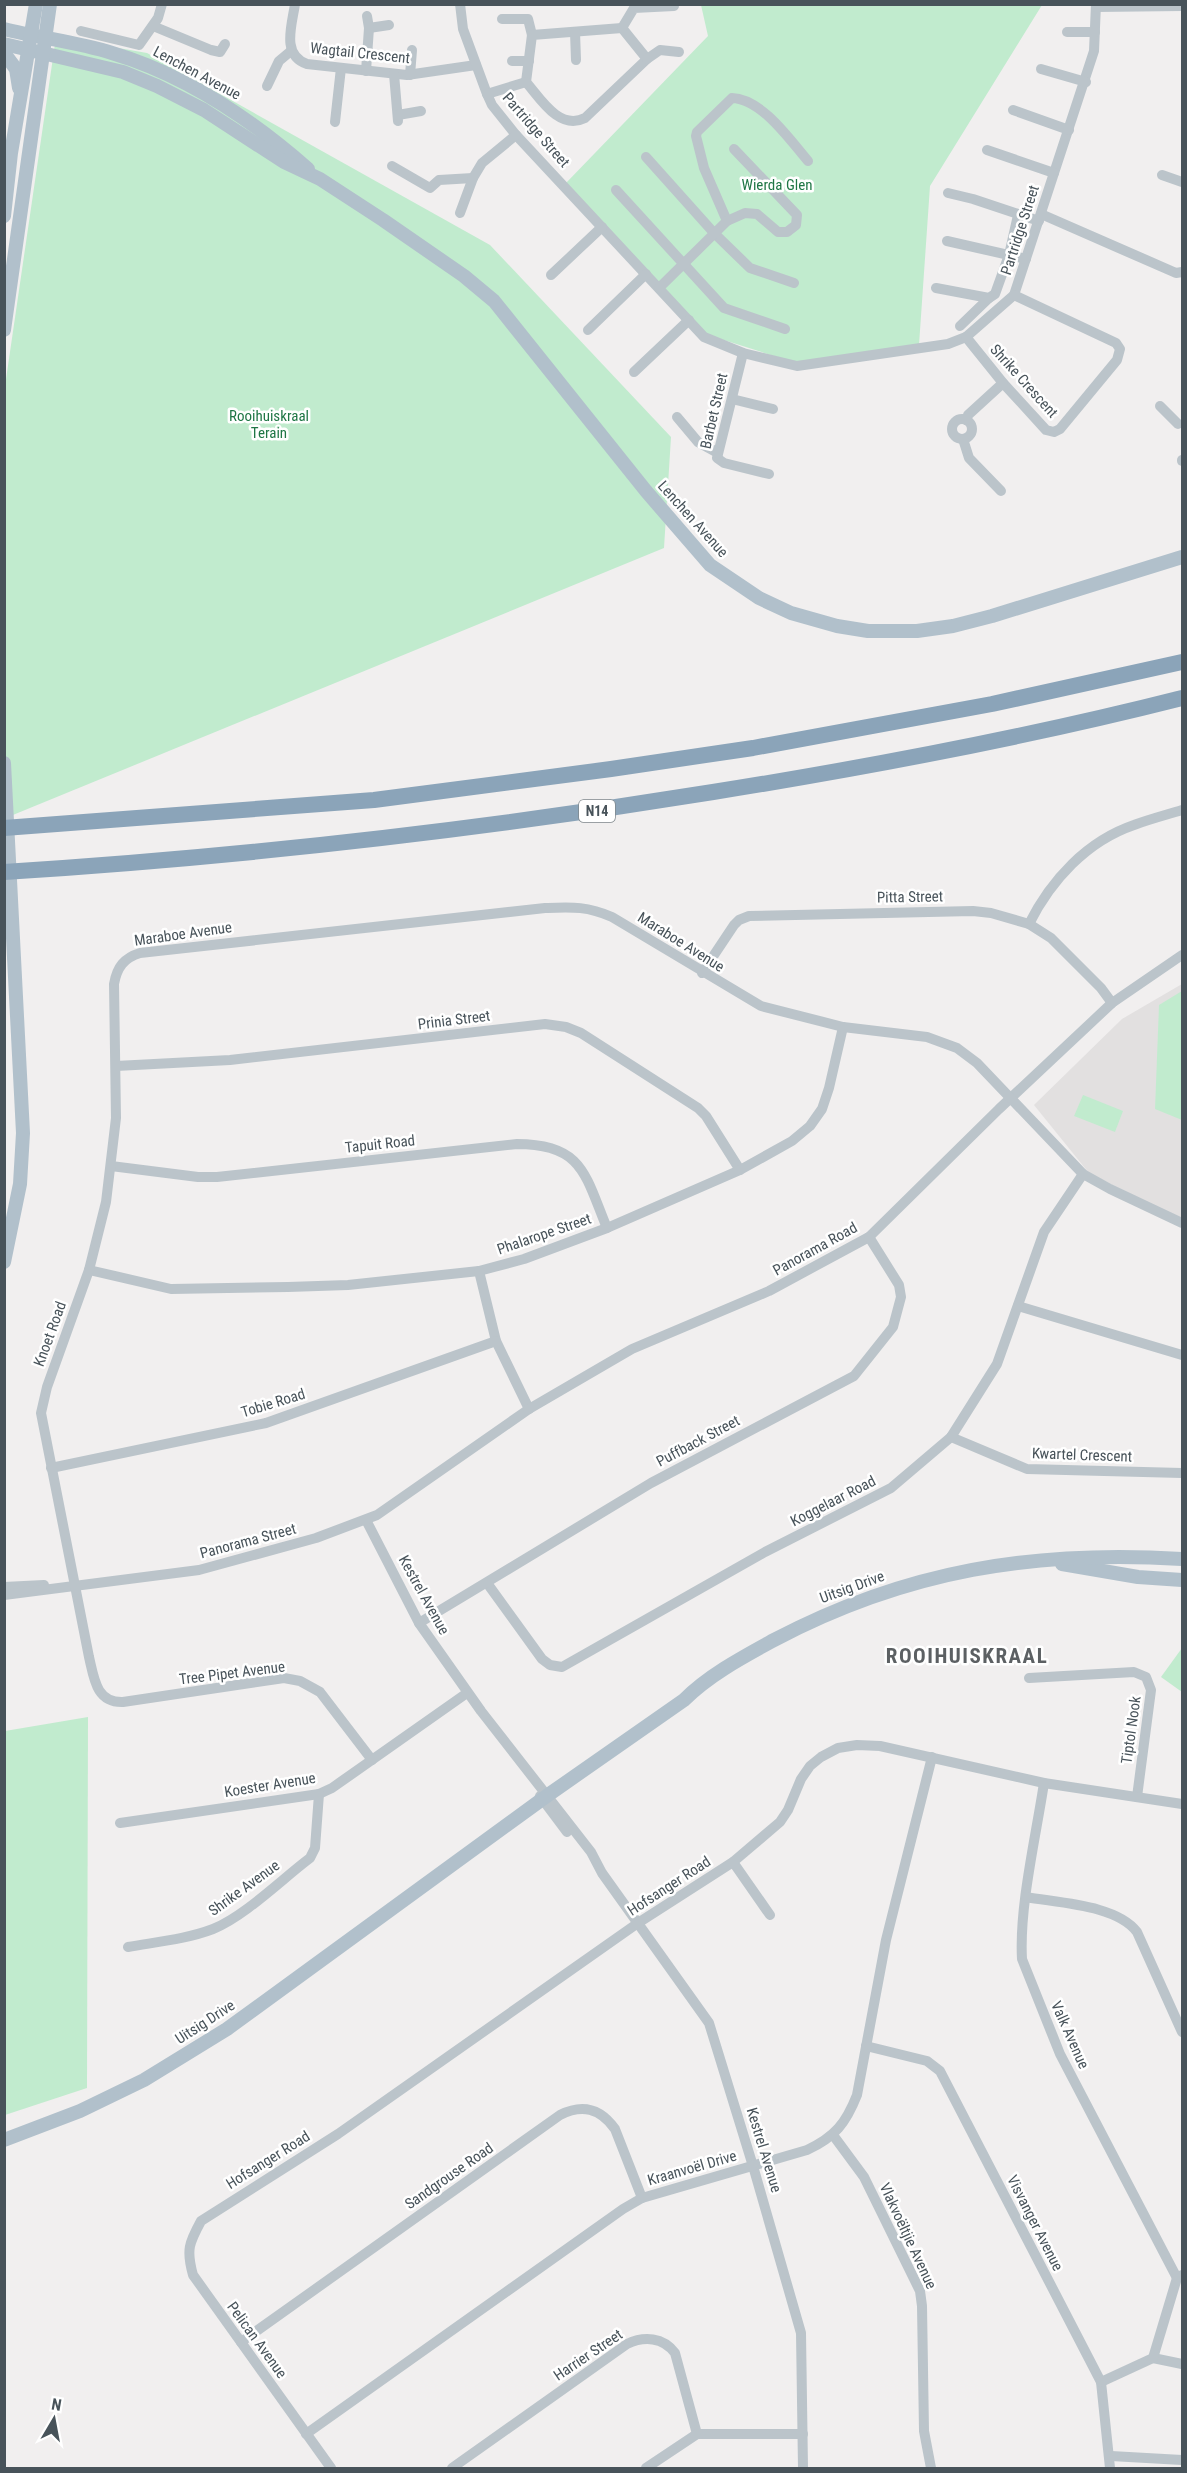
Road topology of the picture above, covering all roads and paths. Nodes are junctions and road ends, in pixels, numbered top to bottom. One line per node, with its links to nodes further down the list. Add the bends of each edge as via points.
1 (36, 4): 20 (main road)
2 (50, 4): 22 (main road)
3 (162, 4): 12 (street)
4 (295, 4): 27 (street, Wagtail Crescent)
5 (460, 4): 35 (street, Partridge Street, via 463,29)
6 (674, 6): 14 (street, via 634,9)
7 (1096, 6): 8 (street); 19 (street, Partridge Street)
8 (1182, 6)
9 (367, 16): 13 (street)
10 (502, 19): 21 (street, via 528,19)
11 (389, 25): 13 (street)
12 (153, 26): 16 (street, via 139,45); 23 (street, via 211,50 220,52)
13 (369, 28): 38 (street)
14 (622, 28): 17 (street); 31 (street)
15 (4, 29): 20 (main road, Lenchen Avenue)
16 (81, 31)
17 (575, 32): 21 (street); 32 (street)
18 (1067, 32): 19 (street)
19 (1095, 32): 42 (street, Partridge Street, via 1095,51)
20 (31, 35): 22 (main road, Lenchen Avenue); 26 (main road)
21 (532, 35): 34 (street)
22 (47, 38): 30 (main road); 59 (main road, Lenchen Avenue, via 111,52 153,67 206,94 249,120)
23 (225, 44)
24 (4, 45): 26 (main road, Lenchen Avenue)
25 (412, 50): 40 (street)
26 (28, 51): 30 (main road, Lenchen Avenue); 45 (main road)
27 (291, 51): 36 (street, Wagtail Crescent, via 302,63); 43 (street, via 279,61)
28 (680, 52): 31 (street, via 663,49)
29 (4, 54): 45 (main road, via 18,76)
30 (44, 55): 59 (main road, Lenchen Avenue, via 123,72 157,86 204,110 284,162); 85 (main road)
31 (647, 59): 41 (street, via 585,118 577,121 553,114)
32 (576, 60)
33 (512, 61): 34 (street)
34 (529, 61): 41 (street)
35 (476, 65): 40 (street, Wagtail Crescent); 44 (street, Partridge Street)
36 (341, 68): 38 (street, Wagtail Crescent); 48 (street)
37 (1041, 69): 42 (street)
38 (366, 71): 39 (street, Wagtail Crescent)
39 (394, 74): 40 (street, Wagtail Crescent); 47 (street, via 398,118)
40 (410, 75)
41 (526, 82): 44 (street)
42 (1086, 82): 49 (street, Partridge Street)
43 (267, 86)
44 (487, 94): 50 (street, Partridge Street)
45 (19, 102): 65 (main road)
46 (1013, 110): 49 (street)
47 (421, 111)
48 (335, 122)
49 (1069, 130): 56 (street, Partridge Street)
50 (516, 135): 58 (street, via 485,160); 68 (street, Partridge Street)
51 (734, 149): 67 (street, via 797,218 793,228 782,233 757,214 745,213)
52 (987, 150): 56 (street)
53 (646, 157): 69 (street)
54 (808, 161): 67 (street, via 766,114 732,98 696,136 704,168)
55 (392, 166): 58 (street, via 430,188 439,180)
56 (1054, 173): 66 (street, Partridge Street)
57 (1162, 175): 60 (street)
58 (473, 178): 63 (street)
59 (320, 179): 101 (main road, Lenchen Avenue, via 464,276 494,302 710,565 759,598 791,613 868,631 917,631 1002,612)
60 (1182, 182)
61 (616, 190): 73 (street)
62 (948, 193): 64 (street)
63 (460, 213)
64 (1018, 215): 66 (street); 71 (street)
65 (4, 216)
66 (1040, 218): 72 (street, Partridge Street); 74 (street, via 1176,273)
67 (726, 221): 69 (street)
68 (602, 227): 75 (street, Partridge Street); 76 (street)
69 (714, 233): 73 (street); 77 (street, via 753,270)
70 (947, 242): 71 (street)
71 (1010, 255): 72 (street); 81 (street, via 995,294)
72 (1026, 259): 80 (street, Partridge Street)
73 (683, 264): 78 (street); 84 (street, via 726,309)
74 (1182, 272)
75 (646, 274): 78 (street, Partridge Street); 86 (street)
76 (551, 275)
77 (794, 283)
78 (659, 288): 82 (street, Partridge Street)
79 (936, 288): 81 (street)
80 (1014, 295): 87 (street, Partridge Street); 90 (street, Shrike Crescent, via 1116,344 1120,352 1110,369 1054,432 1046,430)
81 (989, 298): 83 (street)
82 (689, 320): 88 (street, Partridge Street, via 709,340); 89 (street)
83 (960, 326)
84 (785, 329)
85 (4, 330)
86 (588, 330)
87 (966, 337): 88 (street, Partridge Street, via 948,344 806,366); 90 (street, Shrike Crescent)
88 (743, 353): 91 (street, Barbet Street)
89 (634, 372)
90 (1003, 383): 95 (street)
91 (732, 399): 93 (street); 98 (street, Barbet Street)
92 (1160, 406): 96 (street)
93 (773, 409)
94 (677, 417): 98 (street, via 698,442)
95 (966, 420): 97 (street, via 972,431); 97 (street, via 956,421 952,427 956,437)
96 (1177, 424)
97 (963, 439): 100 (street, via 969,458)
98 (718, 453): 99 (street, Barbet Street, via 722,462)
99 (769, 474)
100 (1001, 491)
101 (1182, 557)
102 (1182, 662): 106 (highway, via 992,704 753,747 374,800)
103 (1182, 698): 109 (highway, N14, via 907,759 572,815 146,863)
104 (4, 763): 124 (main road, via 23,1133 20,1184)
105 (1182, 810): 110 (street, via 1132,825 1102,840 1057,878)
106 (224, 813): 107 (highway, via 190,810); 108 (highway)
107 (4, 822)
108 (4, 828)
109 (4, 872)
110 (1029, 924): 112 (street, Pitta Street, via 973,911 749,916 734,925); 114 (street, Pitta Street, via 1051,938)
111 (1182, 955): 114 (street, Panorama Road)
112 (702, 972): 113 (street, Maraboe Avenue, via 612,917 576,906 140,953 124,961); 115 (street, Maraboe Avenue, via 763,1007)
113 (114, 984): 116 (street, Knoet Road)
114 (1112, 1003): 117 (street, Panorama Road)
115 (843, 1027): 117 (street, Maraboe Avenue, via 918,1035 957,1048); 119 (street, Phalarope Street, via 822,1109 810,1126 792,1141)
116 (116, 1066): 118 (street, Knoet Road); 119 (street, Prinia Street, via 230,1060 545,1024 566,1027 698,1108)
117 (1011, 1098): 120 (street, Maraboe Avenue); 123 (street, Panorama Road)
118 (111, 1166): 122 (street, Tapuit Road, via 217,1177 538,1144 570,1157 583,1170); 125 (street, Knoet Road, via 100,1234)
119 (740, 1170): 122 (street, Phalarope Street)
120 (1083, 1174): 121 (street, Maraboe Avenue); 127 (street, Koggelaar Road, via 1044,1232)
121 (1182, 1222)
122 (607, 1228): 126 (street, Phalarope Street)
123 (868, 1237): 130 (street, Panorama Road, via 769,1291 632,1349); 140 (street, Puffback Street, via 899,1285 901,1297 893,1327 854,1376 651,1483)
124 (4, 1262)
125 (89, 1270): 126 (street, Phalarope Street, via 177,1289 348,1285); 132 (street, Knoet Road, via 41,1407)
126 (479, 1271): 128 (street)
127 (1018, 1306): 129 (street); 131 (street, Koggelaar Road, via 997,1364)
128 (496, 1341): 130 (street); 132 (street, Tobie Road, via 266,1423)
129 (1182, 1355)
130 (529, 1409): 134 (street, Panorama Road)
131 (951, 1437): 133 (street, Kwartel Crescent, via 1027,1469); 140 (street, Koggelaar Road, via 886,1491 765,1552 569,1665 556,1667 542,1659)
132 (51, 1468): 139 (street, Knoet Road)
133 (1182, 1473)
134 (407, 1493): 135 (street, Panorama Street)
135 (366, 1520): 139 (street, Panorama Street, via 266,1554 199,1570); 143 (street, Kestrel Avenue)
136 (1037, 1559): 137 (main road, Uitsig Drive); 138 (main road, Uitsig Drive, via 1138,1577); 151 (main road, Uitsig Drive, via 936,1577 839,1608 681,1694)
137 (1182, 1559)
138 (1182, 1580)
139 (79, 1583): 141 (street, Panorama Street); 142 (street, Panorama Street); 145 (street, Knoet Road)
140 (487, 1583): 143 (street, Puffback Street)
141 (4, 1587)
142 (4, 1595)
143 (419, 1623): 146 (street, Kestrel Avenue)
144 (1029, 1678): 152 (street, Tiptol Nook, via 1134,1672 1146,1677 1151,1690)
145 (98, 1692): 148 (street, Tree Pipet Avenue, via 109,1701 123,1702 284,1678 300,1681 320,1692)
146 (467, 1693): 148 (street, Koester Avenue); 151 (street, Kestrel Avenue, via 489,1729)
147 (932, 1757): 149 (street, Hofsanger Road); 155 (street, Hofsanger Road, via 880,1746 838,1748 810,1766 780,1822); 161 (street, Kraanvoël Drive, via 886,1940)
148 (372, 1760): 150 (street, Koester Avenue)
149 (1044, 1783): 152 (street, Hofsanger Road); 156 (street, Valk Avenue)
150 (319, 1794): 154 (street, Koester Avenue); 159 (street, Shrike Avenue, via 315,1848 310,1858 215,1928)
151 (543, 1794): 158 (street, Kestrel Avenue, via 591,1852); 163 (main road, Uitsig Drive, via 453,1856 406,1898 227,2029 144,2080 80,2111)
152 (1137, 1797): 153 (street, Hofsanger Road)
153 (1182, 1804)
154 (120, 1823)
155 (733, 1862): 157 (street); 158 (street, Hofsanger Road)
156 (1026, 1897): 160 (street, via 1110,1912 1129,1922); 167 (street, Valk Avenue, via 1021,1945 1024,1966 1060,2054)
157 (770, 1916)
158 (638, 1923): 164 (street, Kestrel Avenue, via 708,2020); 166 (street, Hofsanger Road, via 338,2133)
159 (128, 1947)
160 (1182, 2032)
161 (866, 2046): 162 (street, Kraanvoël Drive, via 857,2095 849,2116); 171 (street, Visvanger Avenue, via 927,2061 940,2071)
162 (833, 2135): 164 (street, Kraanvoël Drive, via 807,2150); 181 (street, Vlakvoëltjie Avenue, via 864,2177 920,2291 924,2431)
163 (4, 2140)
164 (753, 2166): 165 (street, Kraanvoël Drive); 174 (street, Kestrel Avenue, via 801,2333)
165 (642, 2198): 168 (street, Sandgrouse Road, via 609,2121 590,2110 572,2109); 172 (street, Kraanvoël Drive)
166 (201, 2222): 168 (street, Pelican Avenue, via 189,2245 193,2275)
167 (1180, 2277): 169 (street)
168 (241, 2342): 172 (street, Pelican Avenue)
169 (1153, 2358): 170 (street); 171 (street)
170 (1182, 2364)
171 (1101, 2382): 175 (street, Visvanger Avenue)
172 (306, 2434): 177 (street, Pelican Avenue)
173 (697, 2434): 174 (street); 178 (street, Harrier Street, via 675,2353 666,2343 642,2339 627,2344); 179 (street)
174 (803, 2434): 180 (street, Kestrel Avenue)
175 (1111, 2456): 176 (street); 182 (street, Visvanger Avenue)
176 (1182, 2460)
177 (331, 2469)
178 (452, 2469)
179 (646, 2469)
180 (803, 2469)
181 (930, 2469)
182 (1110, 2469)

